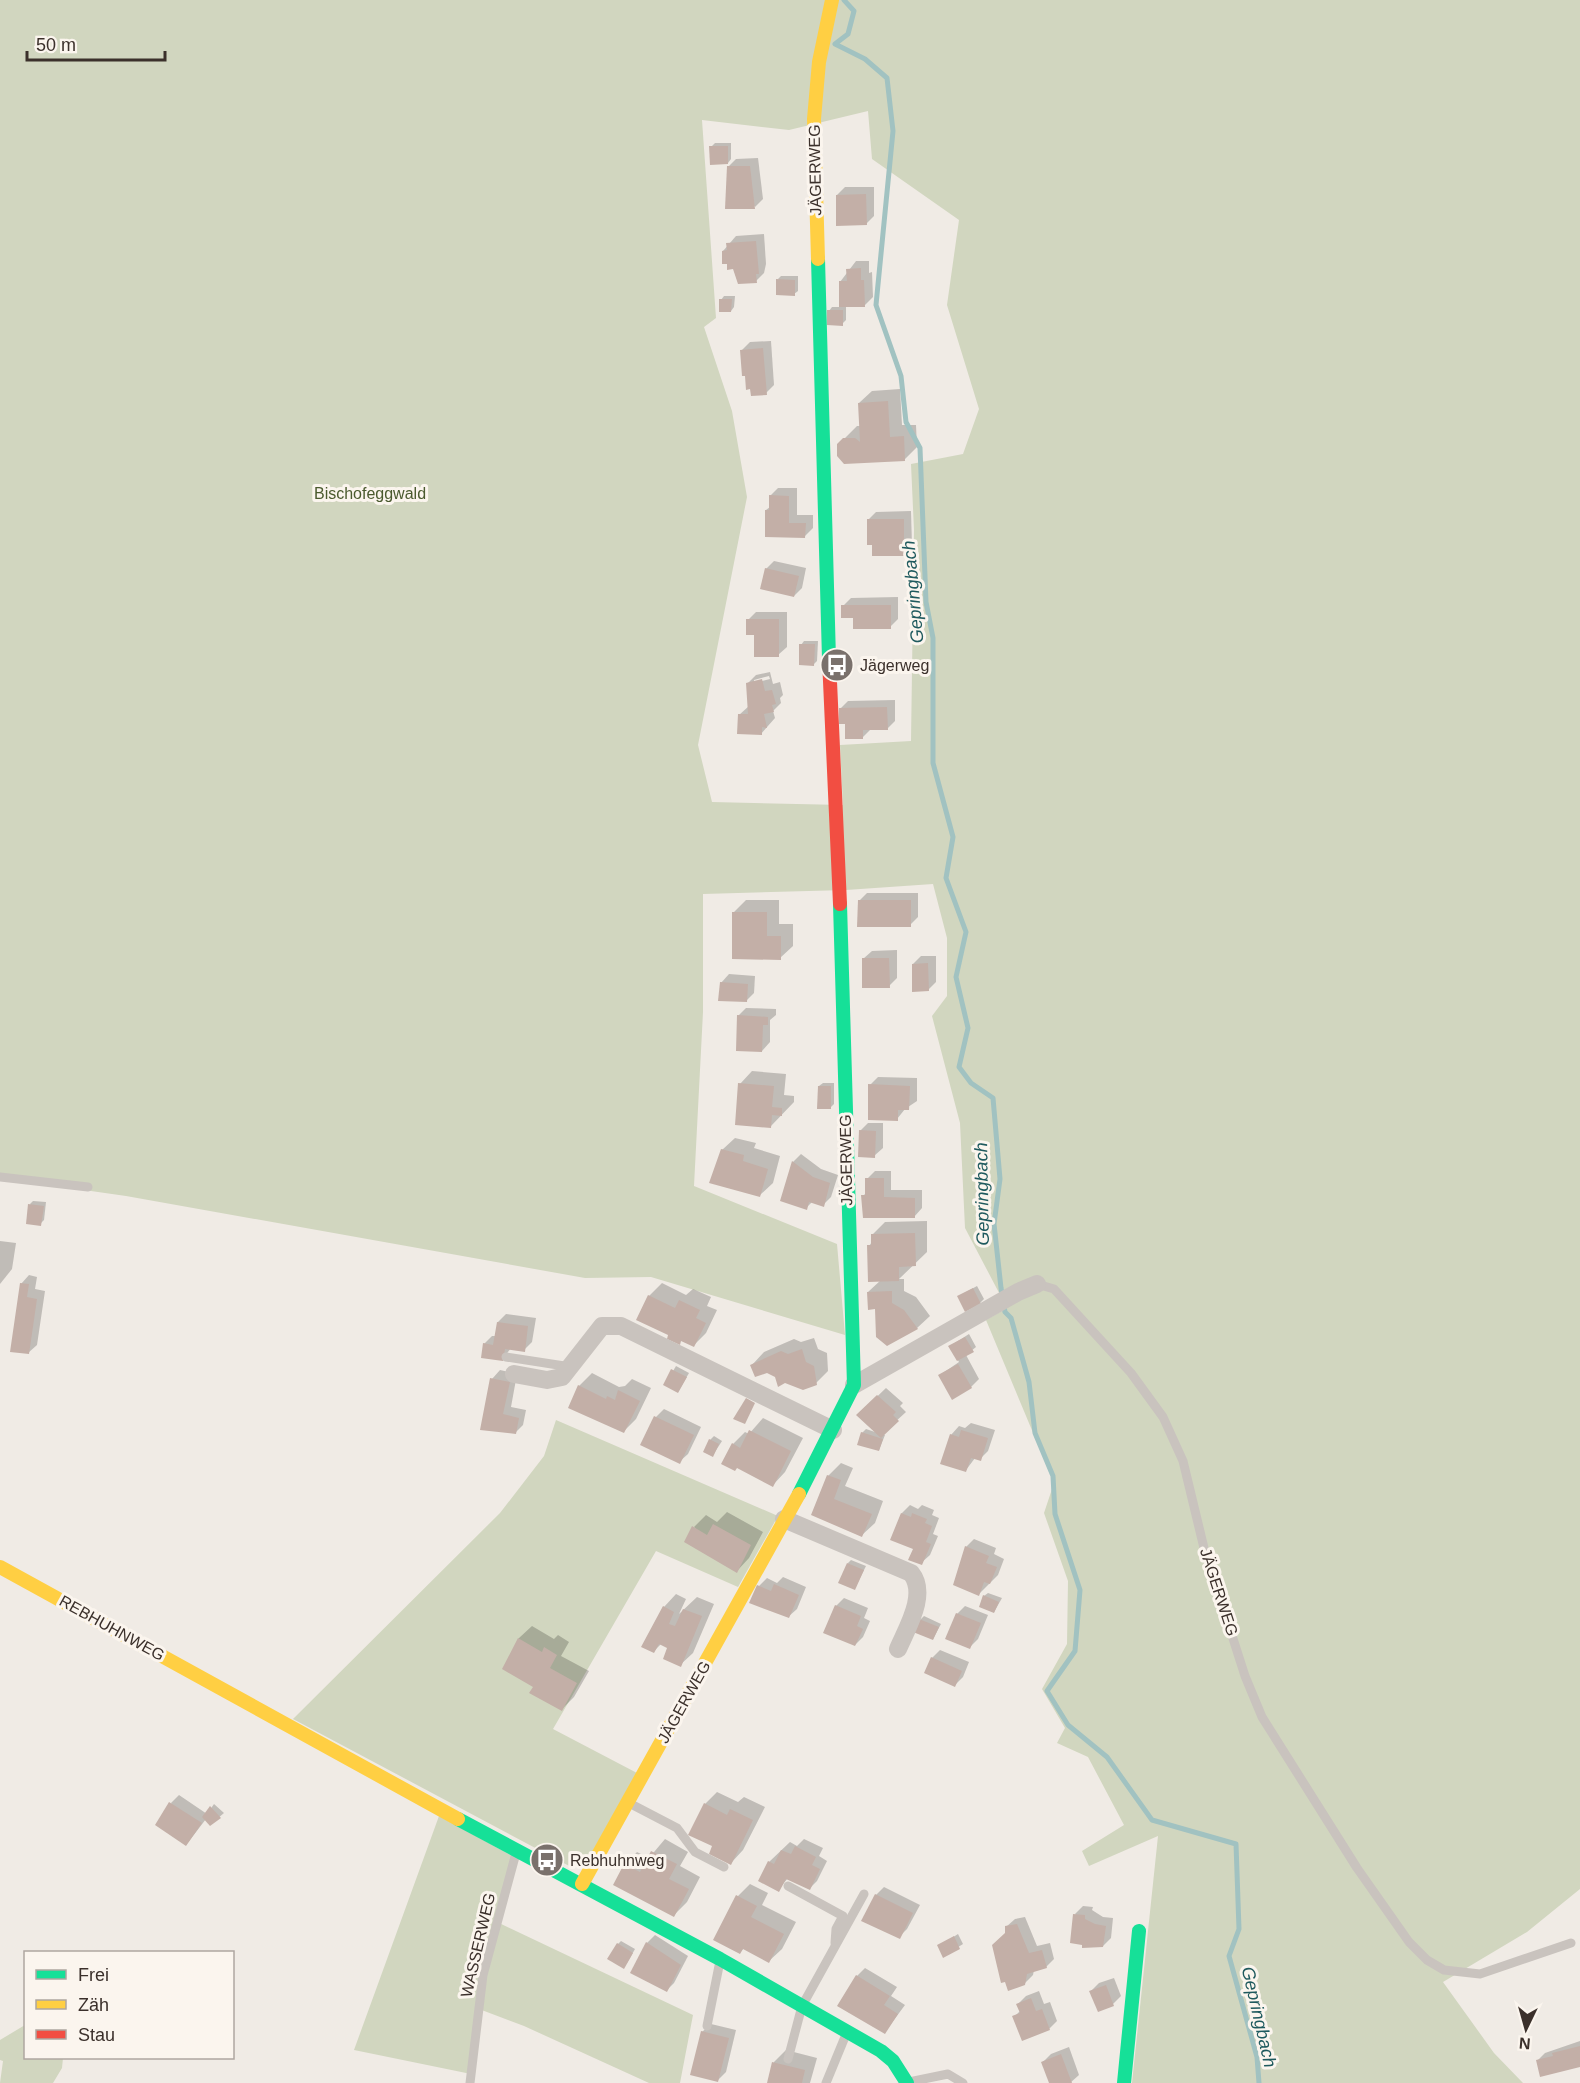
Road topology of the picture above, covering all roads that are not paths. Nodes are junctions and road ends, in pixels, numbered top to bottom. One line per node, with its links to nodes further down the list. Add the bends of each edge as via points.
1 (831, 1): 8 (street, JÄGERWEG, via 819,62 814,119)
2 (0, 1177): 3 (lane)
3 (88, 1187)
4 (1037, 1284): 8 (street, JÄGERWEG); 20 (lane, JÄGERWEG, via 1054,1289 1131,1373 1163,1417 1183,1461 1204,1548 1262,1717 1357,1868 1409,1942 1444,1970 1480,1974)
5 (506, 1357): 6 (lane)
6 (571, 1366): 7 (street, via 556,1380); 9 (street, via 602,1326 621,1326)
7 (514, 1374)
8 (854, 1385): 9 (street, JÄGERWEG)
9 (833, 1430): 10 (street, JÄGERWEG)
10 (784, 1519): 12 (street, via 911,1574 919,1593); 13 (street, JÄGERWEG)
11 (0, 1567): 14 (street, REBHUHNWEG)
12 (898, 1649)
13 (628, 1803): 15 (lane, via 677,1828 695,1852); 16 (street, JÄGERWEG)
14 (516, 1851): 16 (street, REBHUHNWEG); 27 (lane, WASSERWEG, via 483,1975)
15 (724, 1867)
16 (582, 1884): 22 (street, REBHUHNWEG)
17 (788, 1886): 21 (lane, via 843,1916 836,1929)
18 (864, 1894): 21 (lane)
19 (1139, 1931): 31 (street)
20 (1570, 1943)
21 (834, 1947): 23 (lane)
22 (720, 1959): 23 (street, REBHUHNWEG); 24 (lane)
23 (802, 2006): 25 (street, REBHUHNWEG); 26 (lane)
24 (707, 2026)
25 (847, 2031): 28 (lane); 29 (street, REBHUHNWEG, via 881,2050)
26 (788, 2059)
27 (470, 2083)
28 (826, 2083)
29 (907, 2083): 30 (lane, via 948,2074)
30 (963, 2083)
31 (1125, 2083)

